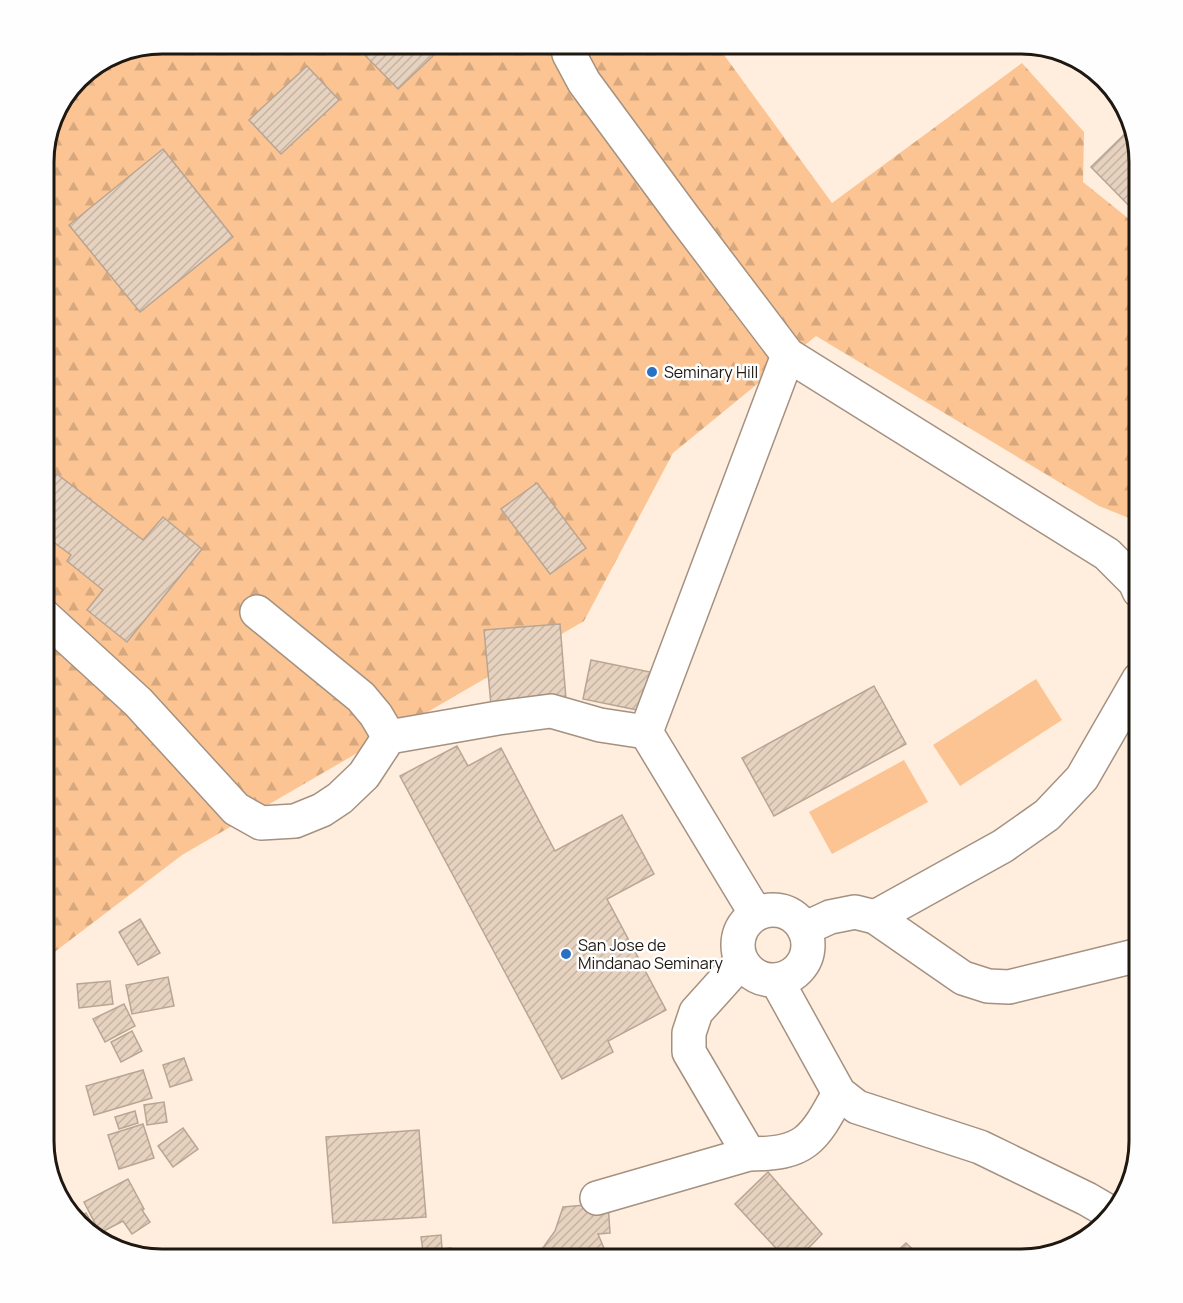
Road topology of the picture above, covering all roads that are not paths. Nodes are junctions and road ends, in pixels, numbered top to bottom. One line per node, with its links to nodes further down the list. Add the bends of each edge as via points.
1 (568, 54): 2 (street, via 584,82 684,219)
2 (788, 355): 3 (street, via 1107,554); 7 (street)
3 (1129, 576)
4 (257, 612): 8 (street, via 361,697)
5 (54, 625): 8 (street, via 138,702 236,809 261,823 295,821 340,798 364,775)
6 (1129, 698): 10 (street, via 1082,778 1047,815 1004,846)
7 (646, 732): 8 (street, via 600,725 551,711); 9 (street)
8 (389, 737)
9 (756, 914): 11 (street, via 769,910 783,912); 13 (street, via 745,922 739,935 737,949)
10 (875, 917): 11 (street, via 855,912 830,917); 12 (street, via 963,978 988,986 1009,987)
11 (804, 929): 14 (street, via 807,956 800,968)
12 (1129, 958)
13 (741, 962): 14 (street, via 750,973); 16 (street, via 696,1012 689,1032 690,1052)
14 (777, 981): 15 (street)
15 (839, 1094): 16 (street, via 825,1119 804,1143 789,1151); 18 (street, via 857,1107 980,1147)
16 (749, 1154): 17 (street)
17 (597, 1198)
18 (1105, 1209)

